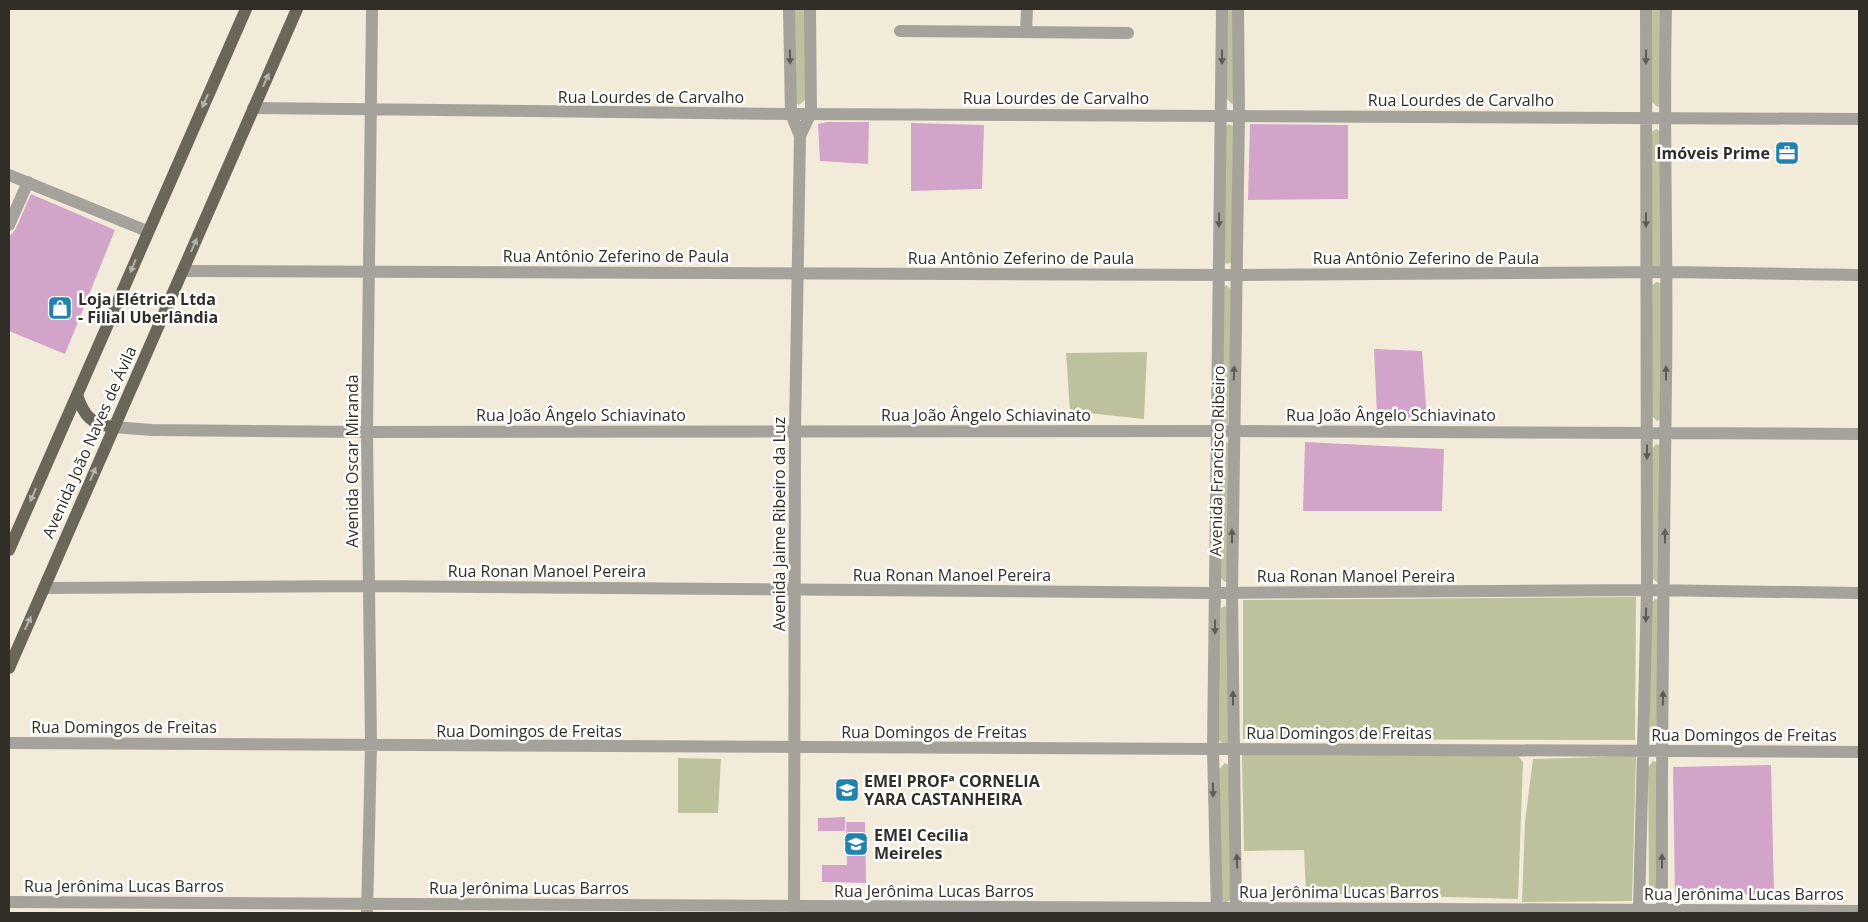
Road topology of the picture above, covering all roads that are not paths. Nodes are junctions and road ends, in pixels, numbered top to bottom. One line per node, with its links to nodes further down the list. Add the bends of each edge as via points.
1 (246, 9): 27 (main road, Avenida João Naves de Ávila, one-way to 27)
2 (297, 9): 14 (main road, Avenida João Naves de Ávila, one-way to 2)
3 (372, 9): 15 (street, Avenida Oscar Miranda)
4 (789, 9): 17 (street, Avenida Jaime Ribeiro da Luz, one-way to 17)
5 (810, 9): 16 (street, Avenida Jaime Ribeiro da Luz)
6 (1027, 9): 12 (street)
7 (1222, 9): 18 (street, Avenida Francisco Ribeiro, one-way to 18)
8 (1238, 9): 19 (street, Avenida Francisco Ribeiro)
9 (1646, 9): 20 (street, one-way to 20)
10 (1666, 9): 21 (street)
11 (900, 31): 12 (street)
12 (1026, 31): 13 (street)
13 (1128, 33)
14 (254, 108): 15 (street, Rua Lourdes de Carvalho); 28 (main road, Avenida João Naves de Ávila, one-way to 14)
15 (371, 111): 17 (street, Rua Lourdes de Carvalho); 29 (street, Avenida Oscar Miranda)
16 (811, 113): 17 (street, Rua Lourdes de Carvalho); 18 (street, Rua Lourdes de Carvalho); 23 (street, Avenida Jaime Ribeiro da Luz)
17 (791, 114): 23 (street, Avenida Jaime Ribeiro da Luz)
18 (1221, 114): 19 (street, Rua Lourdes de Carvalho); 33 (street, Avenida Francisco Ribeiro, one-way to 33)
19 (1239, 115): 20 (street, Rua Lourdes de Carvalho); 34 (street, Avenida Francisco Ribeiro)
20 (1645, 118): 21 (street, Rua Lourdes de Carvalho); 32 (street, one-way to 32)
21 (1664, 118): 22 (street, Rua Lourdes de Carvalho); 30 (street)
22 (1859, 119)
23 (800, 136): 31 (street, Avenida Jaime Ribeiro da Luz)
24 (9, 175): 25 (street)
25 (28, 182): 26 (street); 27 (street)
26 (9, 225)
27 (147, 231): 36 (main road, Avenida João Naves de Ávila, one-way to 36)
28 (183, 270): 29 (street, Rua Antônio Zeferino de Paula); 37 (main road, Avenida João Naves de Ávila)
29 (368, 270): 31 (street, Rua Antônio Zeferino de Paula); 41 (street, Avenida Oscar Miranda)
30 (1666, 272): 32 (street, Rua Antônio Zeferino de Paula); 35 (street, Rua Antônio Zeferino de Paula); 43 (street, one-way to 30)
31 (797, 273): 33 (street, Rua Antônio Zeferino de Paula); 38 (street, Avenida Jaime Ribeiro da Luz)
32 (1646, 273): 34 (street, Rua Antônio Zeferino de Paula); 42 (street)
33 (1217, 275): 34 (street, Rua Antônio Zeferino de Paula); 39 (street, Avenida Francisco Ribeiro)
34 (1237, 275): 40 (street, Avenida Francisco Ribeiro, one-way to 34)
35 (1859, 275)
36 (77, 395): 37 (main road, via 86,417 99,425); 45 (main road, Avenida João Naves de Ávila, one-way to 45)
37 (113, 427): 41 (street, Rua João Ângelo Schiavinato); 47 (main road, Avenida João Naves de Ávila, one-way to 37)
38 (795, 431): 39 (street, Rua João Ângelo Schiavinato); 41 (street, Rua João Ângelo Schiavinato); 48 (street, Avenida Jaime Ribeiro da Luz)
39 (1216, 431): 40 (street, Rua João Ângelo Schiavinato); 51 (street, Avenida Francisco Ribeiro)
40 (1232, 431): 42 (street, Rua João Ângelo Schiavinato); 52 (street, Avenida Francisco Ribeiro, one-way to 40)
41 (367, 432): 46 (street, Avenida Oscar Miranda)
42 (1647, 432): 43 (street, Rua João Ângelo Schiavinato); 49 (street, one-way to 49)
43 (1665, 432): 44 (street, Rua João Ângelo Schiavinato); 50 (street, one-way to 43)
44 (1859, 434)
45 (9, 550)
46 (369, 586): 47 (street, Rua Ronan Manoel Pereira); 48 (street, Rua Ronan Manoel Pereira); 56 (street, Avenida Oscar Miranda)
47 (44, 588): 54 (main road, Avenida João Naves de Ávila, one-way to 47)
48 (795, 590): 51 (street, Rua Ronan Manoel Pereira); 58 (street, Avenida Jaime Ribeiro da Luz)
49 (1647, 590): 50 (street, Rua Ronan Manoel Pereira); 52 (street, Rua Ronan Manoel Pereira); 60 (street, one-way to 60)
50 (1665, 590): 53 (street, Rua Ronan Manoel Pereira); 61 (street, one-way to 50)
51 (1216, 593): 52 (street, Rua Ronan Manoel Pereira); 59 (street, Avenida Francisco Ribeiro, one-way to 59)
52 (1232, 593): 57 (street, Avenida Francisco Ribeiro, one-way to 52)
53 (1859, 593)
54 (9, 668)
55 (9, 743): 56 (street, Rua Domingos de Freitas)
56 (371, 746): 58 (street, Rua Domingos de Freitas); 66 (street, Avenida Oscar Miranda)
57 (1234, 748): 59 (street, Rua Domingos de Freitas); 60 (street, Rua Domingos de Freitas); 63 (street, Avenida Francisco Ribeiro)
58 (796, 749): 59 (street, Rua Domingos de Freitas); 68 (street, Avenida Jaime Ribeiro da Luz)
59 (1213, 749): 64 (street, Avenida Francisco Ribeiro, one-way to 64)
60 (1643, 750): 61 (street, Rua Domingos de Freitas); 67 (street)
61 (1661, 750): 62 (street, Rua Domingos de Freitas); 70 (street, one-way to 61)
62 (1859, 752)
63 (1236, 837): 64 (street); 72 (street, Avenida Francisco Ribeiro, one-way to 63)
64 (1214, 838): 71 (street, Avenida Francisco Ribeiro)
65 (9, 902): 66 (street, Rua Jerônima Lucas Barros)
66 (368, 908): 68 (street, Rua Jerônima Lucas Barros)
67 (1639, 909): 69 (street, Rua Jerônima Lucas Barros); 70 (street, Rua Jerônima Lucas Barros)
68 (794, 910): 71 (street, Rua Jerônima Lucas Barros)
69 (1366, 910): 72 (street, Rua Jerônima Lucas Barros)
70 (1662, 910): 74 (street, Rua Jerônima Lucas Barros)
71 (1216, 911): 72 (street, Rua Jerônima Lucas Barros)
72 (1237, 911)
73 (1859, 911): 74 (street, Rua Jerônima Lucas Barros)
74 (1726, 912)

